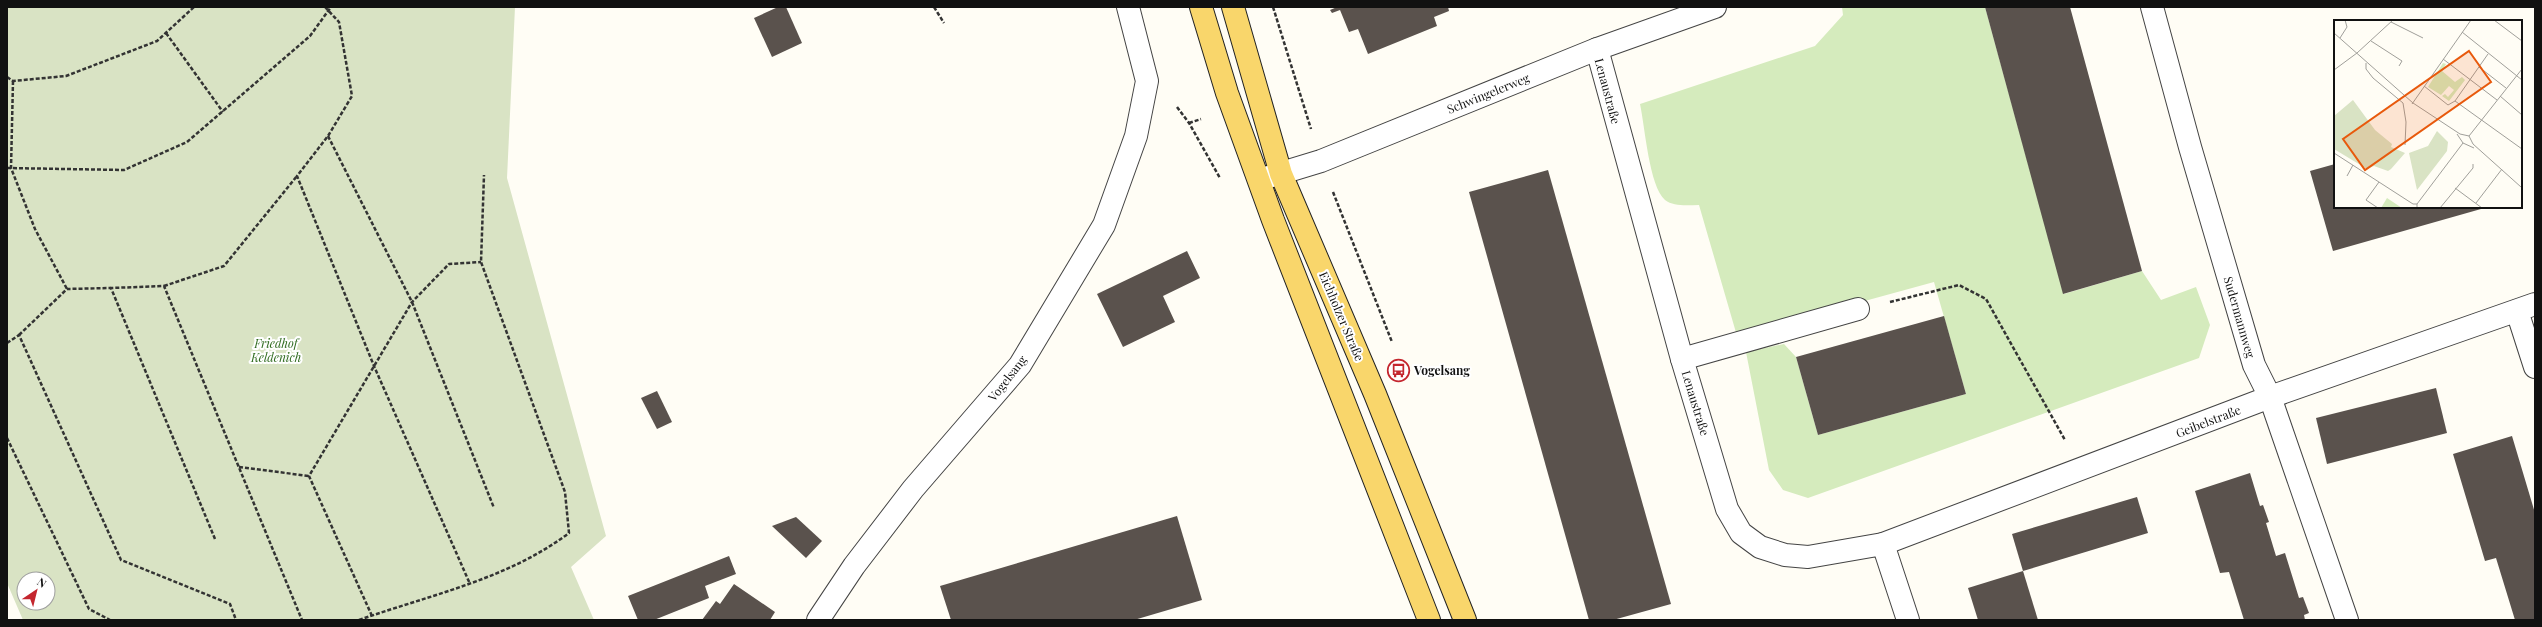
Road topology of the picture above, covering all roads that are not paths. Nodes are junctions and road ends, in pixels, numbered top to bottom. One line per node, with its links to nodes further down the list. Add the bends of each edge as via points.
1 (1128, 7): 15 (street, Vogelsang, via 1147,81 1136,136 1104,225 1020,365 913,489 854,566)
2 (1201, 7): 8 (main road, via 1226,93)
3 (1233, 7): 7 (main road, Eichholzer Straße)
4 (1715, 7): 6 (street, Schwingelerweg)
5 (2152, 7): 13 (street, Sudermannweg, via 2254,365)
6 (1597, 49): 7 (street, Schwingelerweg, via 1321,161); 11 (street, Lenaustraße)
7 (1281, 174): 8 (street, Schwingelerweg); 17 (main road, Eichholzer Straße, via 1375,394)
8 (1260, 180): 16 (main road, via 1273,220)
9 (2526, 308): 12 (street); 13 (street, Geibelstraße)
10 (1858, 309): 11 (street)
11 (1682, 359): 14 (street, Lenaustraße, via 1727,509 1741,533 1760,547 1808,557)
12 (2535, 367)
13 (2270, 397): 14 (street, Geibelstraße); 19 (street, Sudermannweg)
14 (1883, 544): 18 (street)
15 (818, 620)
16 (1429, 620)
17 (1465, 620)
18 (1908, 620)
19 (2347, 620)

